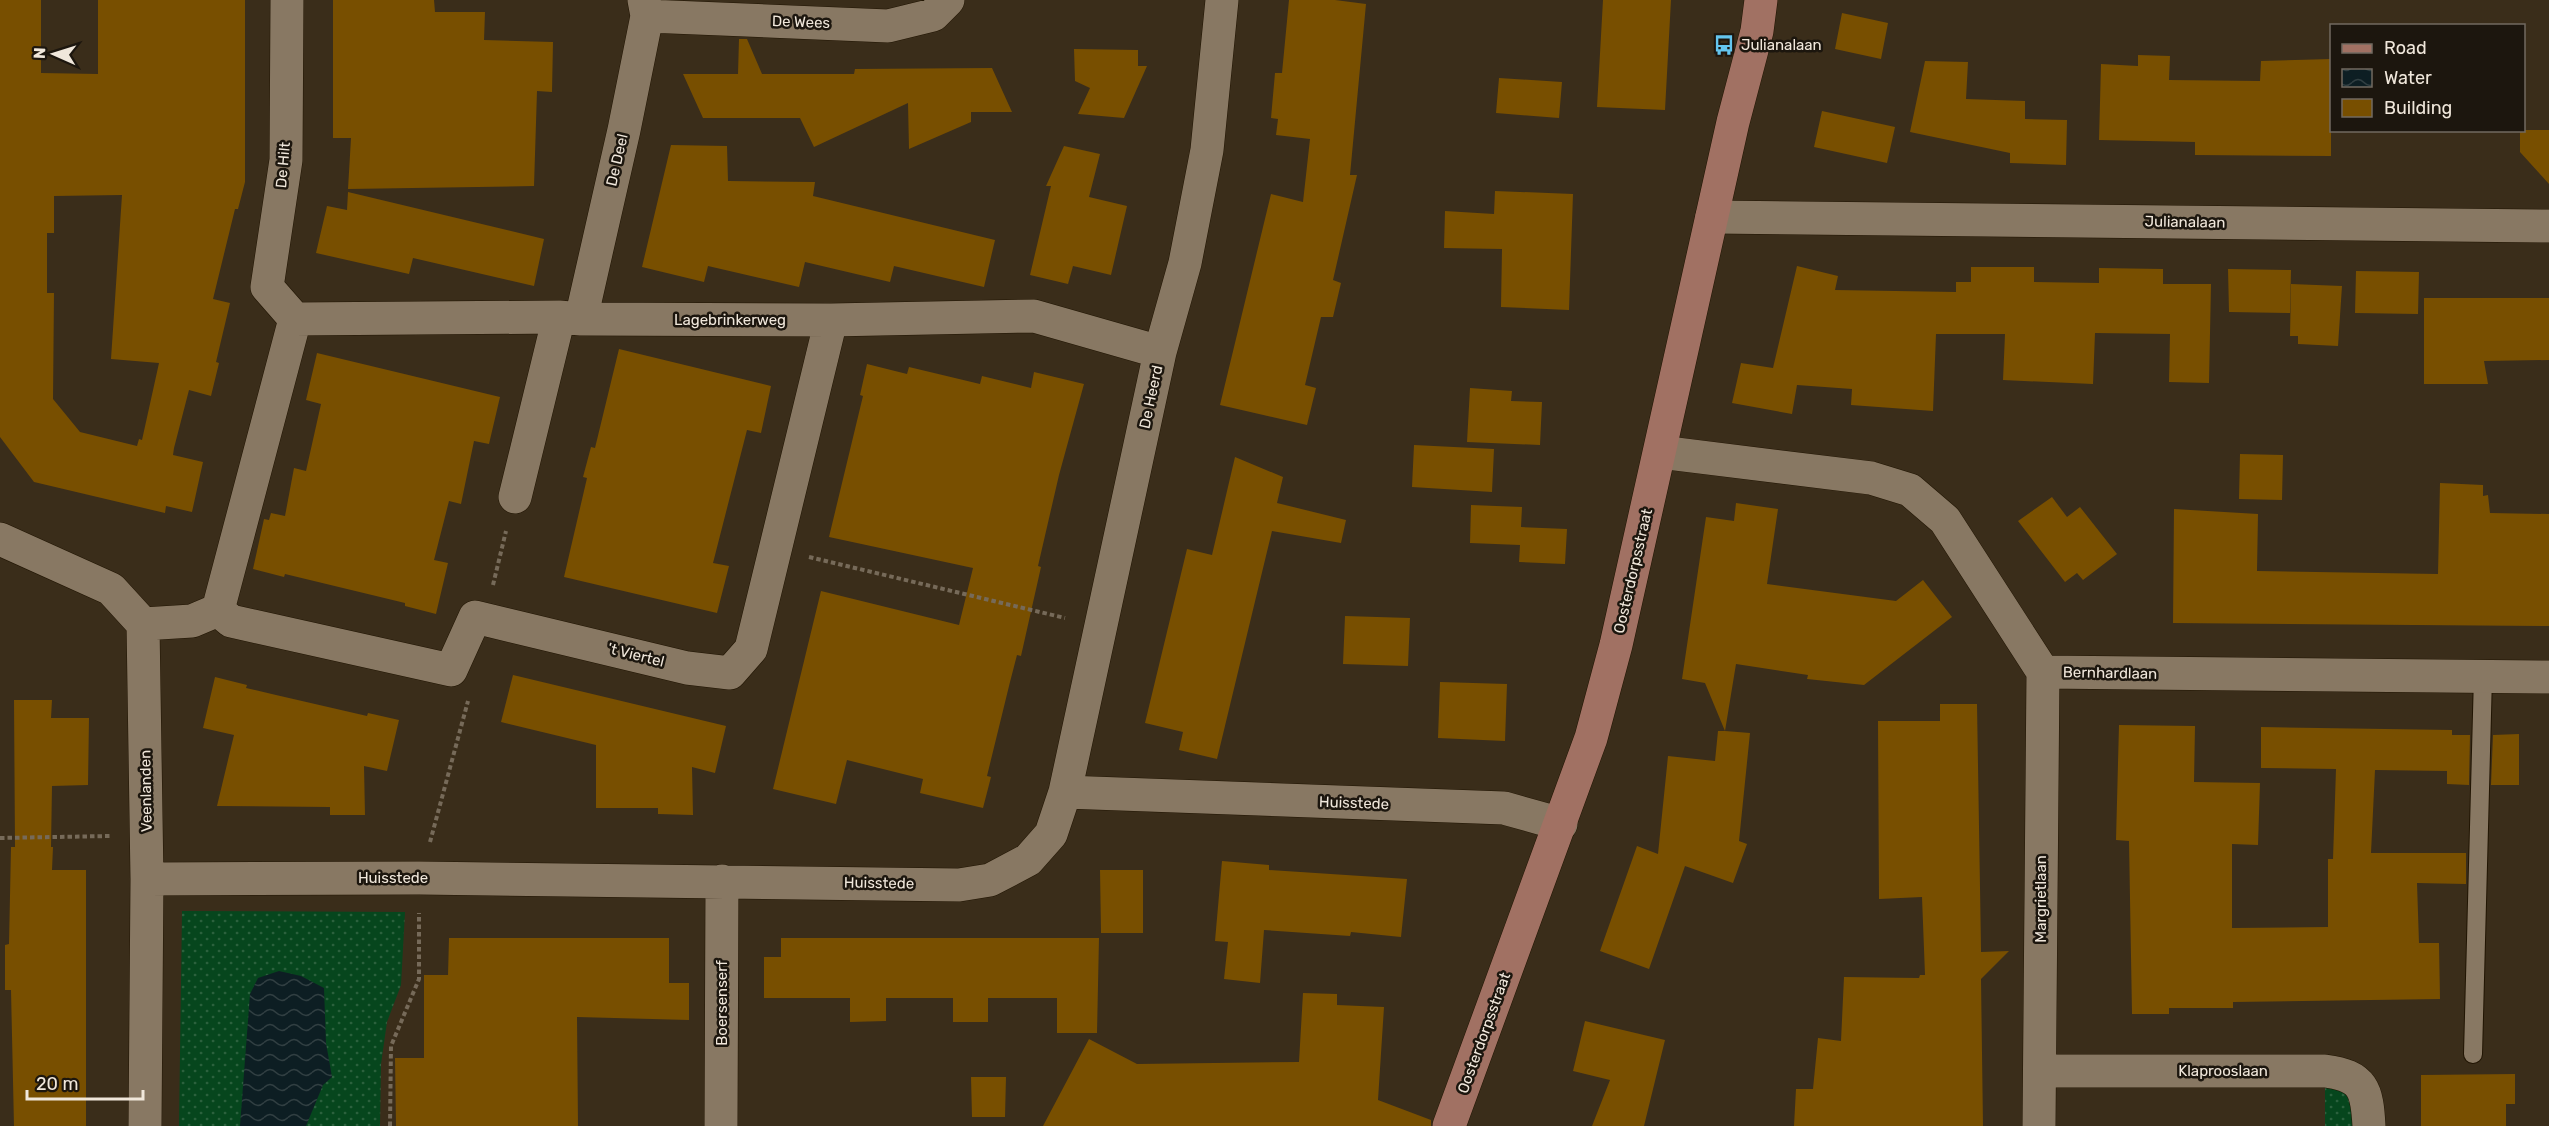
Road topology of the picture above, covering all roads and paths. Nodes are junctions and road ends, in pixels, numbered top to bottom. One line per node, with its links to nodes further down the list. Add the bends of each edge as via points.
1 (287, 0): 9 (street, De Hilt, via 286,160 267,287)
2 (948, 0): 5 (street, De Wees, via 933,15 888,26)
3 (1221, 0): 11 (street, De Heerd, via 1207,150 1185,263)
4 (1761, 0): 6 (street, Oosterdorpsstraat)
5 (645, 8): 8 (street, De Deel, via 624,130)
6 (1712, 217): 7 (street, Julianalaan); 12 (street, Oosterdorpsstraat)
7 (2549, 226)
8 (570, 318): 9 (street, Lagebrinkerweg); 10 (street, Lagebrinkerweg); 13 (street)
9 (295, 319): 16 (street)
10 (831, 320): 11 (street, Lagebrinkerweg, via 1034,316); 15 (street, 't Viertel)
11 (1160, 352): 19 (street, De Heerd)
12 (1660, 452): 20 (street, Bernhardlaan, via 1871,478 1910,490 1945,520); 25 (street, Oosterdorpsstraat, via 1616,645 1591,738)
13 (515, 497): 17 (path)
14 (0, 540): 18 (street, via 111,589)
15 (776, 549): 17 (street, 't Viertel, via 751,650 730,673 687,668); 19 (path)
16 (218, 610): 17 (street, via 231,621 451,670 475,616); 18 (street, via 192,621)
17 (485, 618)
18 (143, 624): 26 (street, Veenlanden)
19 (1101, 626): 24 (street, De Heerd)
20 (2043, 672): 21 (street, Bernhardlaan); 32 (street, Margrietlaan)
21 (2483, 676): 22 (street, Bernhardlaan); 31 (lane)
22 (2549, 677)
23 (469, 695): 28 (path)
24 (1065, 792): 25 (street, Huisstede, via 1504,808); 30 (street, Huisstede, via 1051,834 1028,860 990,880 959,885)
25 (1561, 824): 36 (street, Oosterdorpsstraat)
26 (146, 837): 27 (path); 29 (street, Veenlanden)
27 (0, 838)
28 (419, 878): 29 (street, Huisstede); 30 (street, Huisstede); 34 (path, via 419,979 391,1046)
29 (147, 879): 33 (street, Veenlanden)
30 (722, 880): 35 (street, Boersenserf)
31 (2473, 1054)
32 (2040, 1071): 37 (street, Margrietlaan); 38 (street, Klaprooslaan, via 2341,1073 2356,1078 2364,1092)
33 (145, 1126)
34 (390, 1126)
35 (721, 1126)
36 (1449, 1126)
37 (2039, 1126)
38 (2369, 1126)

